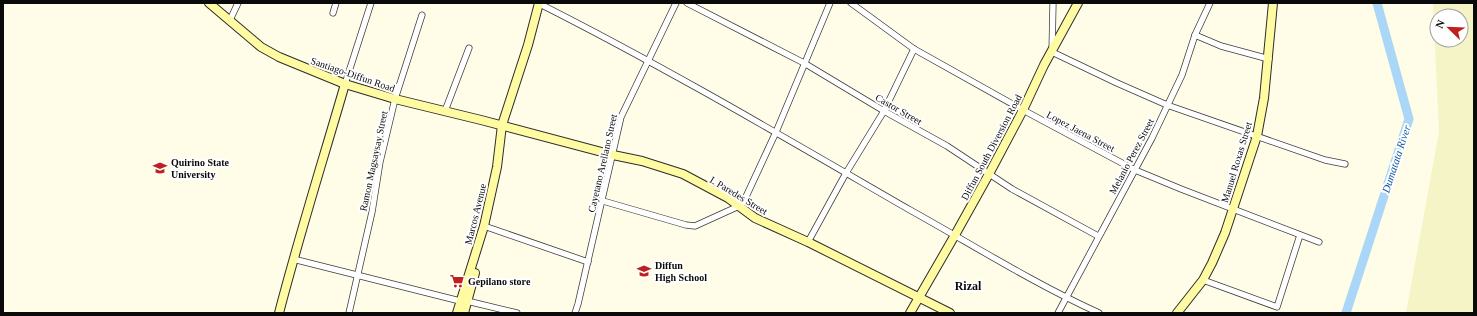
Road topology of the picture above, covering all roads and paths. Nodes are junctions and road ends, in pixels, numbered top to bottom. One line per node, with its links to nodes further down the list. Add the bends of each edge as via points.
1 (209, 3): 16 (street, Santiago-Diffun Road)
2 (238, 3): 16 (street)
3 (336, 3): 14 (street)
4 (371, 3): 24 (street)
5 (539, 3): 22 (street); 30 (street, Marcos Avenue)
6 (676, 3): 22 (street, Cayetano Arellano Street)
7 (687, 3): 23 (street, Castor Street)
8 (830, 3): 23 (street)
9 (851, 3): 19 (street, Lopez Jaena Street)
10 (1053, 3): 20 (street)
11 (1077, 3): 20 (street, Diffun South Diversion Road)
12 (1210, 3): 17 (street, Melanio Perez Street)
13 (1273, 3): 21 (street, Manuel Roxas Street)
14 (333, 13)
15 (422, 15): 25 (street, Ramon Magsaysay Street)
16 (230, 20): 24 (street, Santiago-Diffun Road, via 261,47)
17 (1195, 35): 21 (street, via 1221,46); 26 (street, Melanio Perez Street, via 1182,74)
18 (469, 48): 28 (street)
19 (914, 49): 27 (street, Lopez Jaena Street); 29 (street)
20 (1052, 52): 26 (street); 27 (street, Diffun South Diversion Road)
21 (1269, 59): 32 (street, Manuel Roxas Street)
22 (648, 62): 31 (street); 33 (street, Cayetano Arellano Street, via 621,117)
23 (804, 63): 29 (street, Castor Street); 31 (street)
24 (345, 84): 25 (street, Santiago-Diffun Road); 47 (street)
25 (395, 99): 28 (street, Santiago-Diffun Road); 49 (street, Ramon Magsaysay Street)
26 (1167, 105): 32 (street); 35 (street, Melanio Perez Street)
27 (1023, 110): 35 (street, Lopez Jaena Street); 37 (street, Diffun South Diversion Road)
28 (445, 111): 30 (street, Santiago-Diffun Road)
29 (884, 111): 36 (street); 37 (street, Castor Street, via 948,146)
30 (505, 123): 33 (street, I. Paredes Street); 41 (street, Marcos Avenue)
31 (776, 132): 36 (street); 39 (street, via 744,201)
32 (1257, 136): 34 (street, via 1325,160); 40 (street, Manuel Roxas Street)
33 (613, 155): 38 (street, Cayetano Arellano Street); 39 (street, I. Paredes Street, via 683,174)
34 (1346, 164)
35 (1135, 170): 40 (street, Lopez Jaena Street); 44 (street, Melanio Perez Street)
36 (846, 173): 42 (street); 45 (street)
37 (988, 174): 42 (street, Diffun South Diversion Road); 44 (street, Castor Street)
38 (602, 201): 39 (street, via 695,226); 48 (street, Cayetano Arellano Street)
39 (739, 206): 45 (street, I. Paredes Street, via 755,218)
40 (1232, 208): 43 (street, Lopez Jaena Street); 50 (street, Manuel Roxas Street, via 1222,239)
41 (486, 227): 48 (street); 53 (street, Marcos Avenue)
42 (955, 235): 51 (street, Diffun South Diversion Road); 52 (street, via 986,255)
43 (1300, 235): 46 (street, Lopez Jaena Street); 50 (street, via 1277,307)
44 (1098, 236): 52 (street, Melanio Perez Street)
45 (808, 242): 51 (street, I. Paredes Street)
46 (1319, 242)
47 (293, 259): 49 (street); 54 (street)
48 (588, 262): 59 (street, Cayetano Arellano Street)
49 (358, 275): 53 (street); 55 (street, Ramon Magsaysay Street)
50 (1203, 280): 64 (street, Manuel Roxas Street)
51 (919, 298): 60 (street, Diffun South Diversion Road); 61 (street, I. Paredes Street)
52 (1066, 298): 62 (street, Melanio Perez Street); 63 (street)
53 (463, 301): 56 (street, Marcos Avenue); 57 (street, Marcos Avenue); 58 (street)
54 (279, 313)
55 (349, 313)
56 (457, 313)
57 (464, 313)
58 (517, 313)
59 (575, 313)
60 (910, 313)
61 (950, 313)
62 (1058, 313)
63 (1099, 313)
64 (1178, 313)

